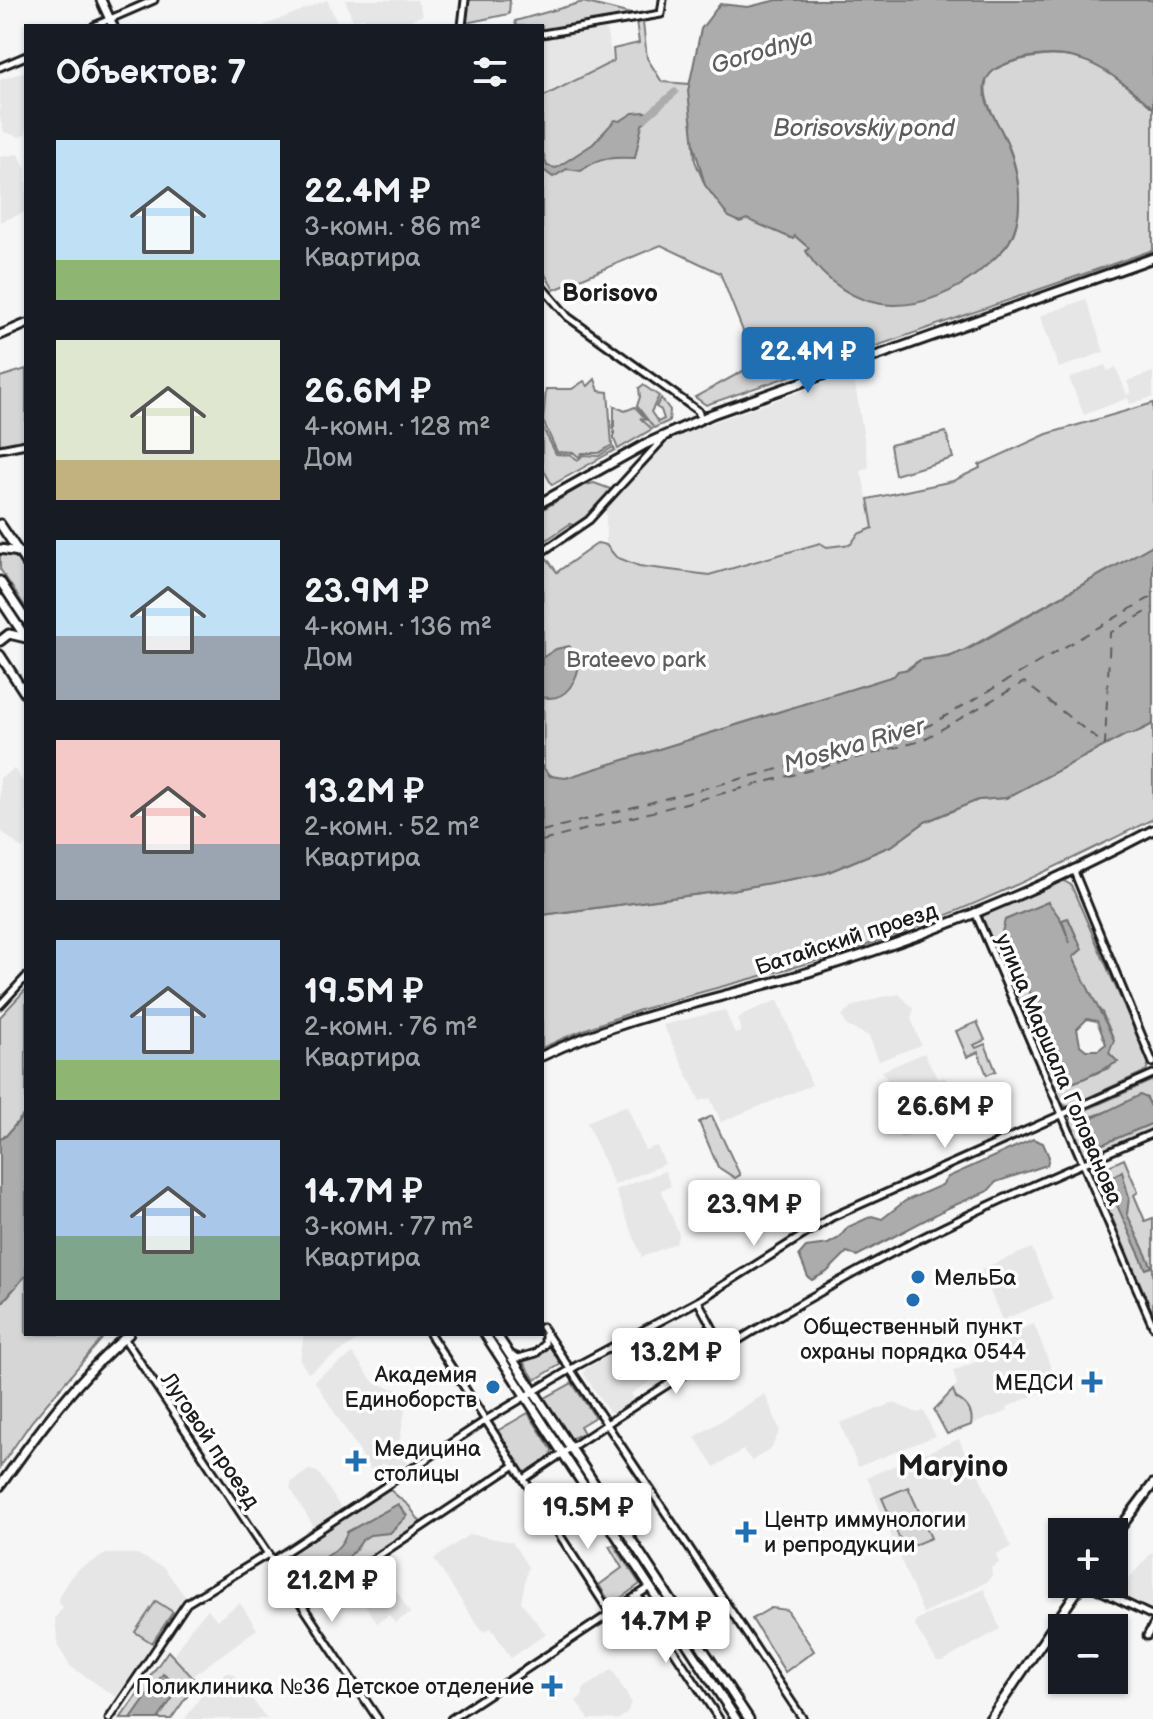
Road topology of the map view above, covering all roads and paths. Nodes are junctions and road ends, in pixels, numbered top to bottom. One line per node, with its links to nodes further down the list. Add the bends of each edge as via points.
1 (101, 0): 5 (main road)
2 (154, 0): 5 (street)
3 (465, 0): 6 (street)
4 (663, 0): 7 (street, via 661,14)
5 (111, 22)
6 (462, 24)
7 (544, 34)
8 (24, 57): 9 (street)
9 (0, 67)
10 (1153, 258): 14 (main road)
11 (544, 289): 14 (street, via 568,317 698,411)
12 (24, 325): 13 (main road)
13 (0, 335)
14 (701, 419): 15 (main road)
15 (668, 433): 17 (main road); 20 (street)
16 (24, 444): 18 (street)
17 (646, 444): 19 (main road); 20 (street)
18 (0, 449)
19 (636, 449): 20 (street); 21 (main road)
20 (641, 461): 24 (street, via 589,520)
21 (544, 501)
22 (0, 524): 25 (main road)
23 (0, 549): 25 (main road)
24 (544, 551)
25 (19, 552): 26 (main road)
26 (24, 560)
27 (0, 581): 29 (main road)
28 (0, 599): 30 (main road)
29 (24, 617)
30 (24, 635)
31 (24, 637): 32 (main road, via 14,633)
32 (0, 641)
33 (0, 656): 34 (main road)
34 (24, 692)
35 (1153, 830): 36 (main road, Батайский проезд)
36 (1073, 869): 37 (main road, Батайский проезд); 41 (street)
37 (975, 912): 40 (main road, Батайский проезд, via 853,958 611,1027); 43 (street, улица Маршала Голованова)
38 (24, 979): 39 (street)
39 (0, 1005)
40 (544, 1055)
41 (1153, 1063)
42 (1153, 1074): 43 (street)
43 (1062, 1114): 45 (street, улица Маршала Голованова); 46 (street, via 832,1217)
44 (1153, 1133): 45 (street)
45 (1083, 1164): 47 (street, улица Маршала Голованова); 53 (street, via 890,1254)
46 (698, 1301): 53 (street); 55 (street)
47 (1153, 1326)
48 (544, 1330): 54 (street, via 545,1344 532,1356 519,1358); 55 (street)
49 (126, 1336): 65 (main road, via 56,1410); 67 (street, Луговой проезд)
50 (431, 1336): 58 (street)
51 (486, 1336): 57 (main road)
52 (497, 1336): 54 (main road)
53 (724, 1349): 59 (street)
54 (508, 1352): 56 (main road)
55 (569, 1370): 56 (street); 59 (street)
56 (534, 1391): 57 (street); 60 (main road)
57 (525, 1396): 58 (street); 61 (main road)
58 (486, 1420): 62 (street); 68 (street)
59 (606, 1425): 60 (street); 84 (street)
60 (572, 1448): 61 (street); 83 (main road)
61 (562, 1454): 63 (street); 69 (main road)
62 (515, 1465): 63 (street); 73 (street)
63 (524, 1479): 74 (street)
64 (1153, 1484): 66 (main road)
65 (0, 1486)
66 (1128, 1518)
67 (268, 1554): 68 (street, Луговой проезд); 78 (street, via 187,1603)
68 (272, 1561): 73 (street, Луговой проезд)
69 (650, 1587): 70 (street); 82 (main road)
70 (637, 1595): 74 (street); 81 (street)
71 (1074, 1598): 85 (main road)
72 (1114, 1598): 75 (street)
73 (303, 1606): 79 (street, Луговой проезд)
74 (610, 1613): 80 (street)
75 (1153, 1616)
76 (1153, 1625): 77 (street)
77 (1147, 1636)
78 (109, 1719)
79 (378, 1719)
80 (451, 1719)
81 (719, 1719)
82 (736, 1719)
83 (749, 1719)
84 (803, 1719)
85 (990, 1719)

